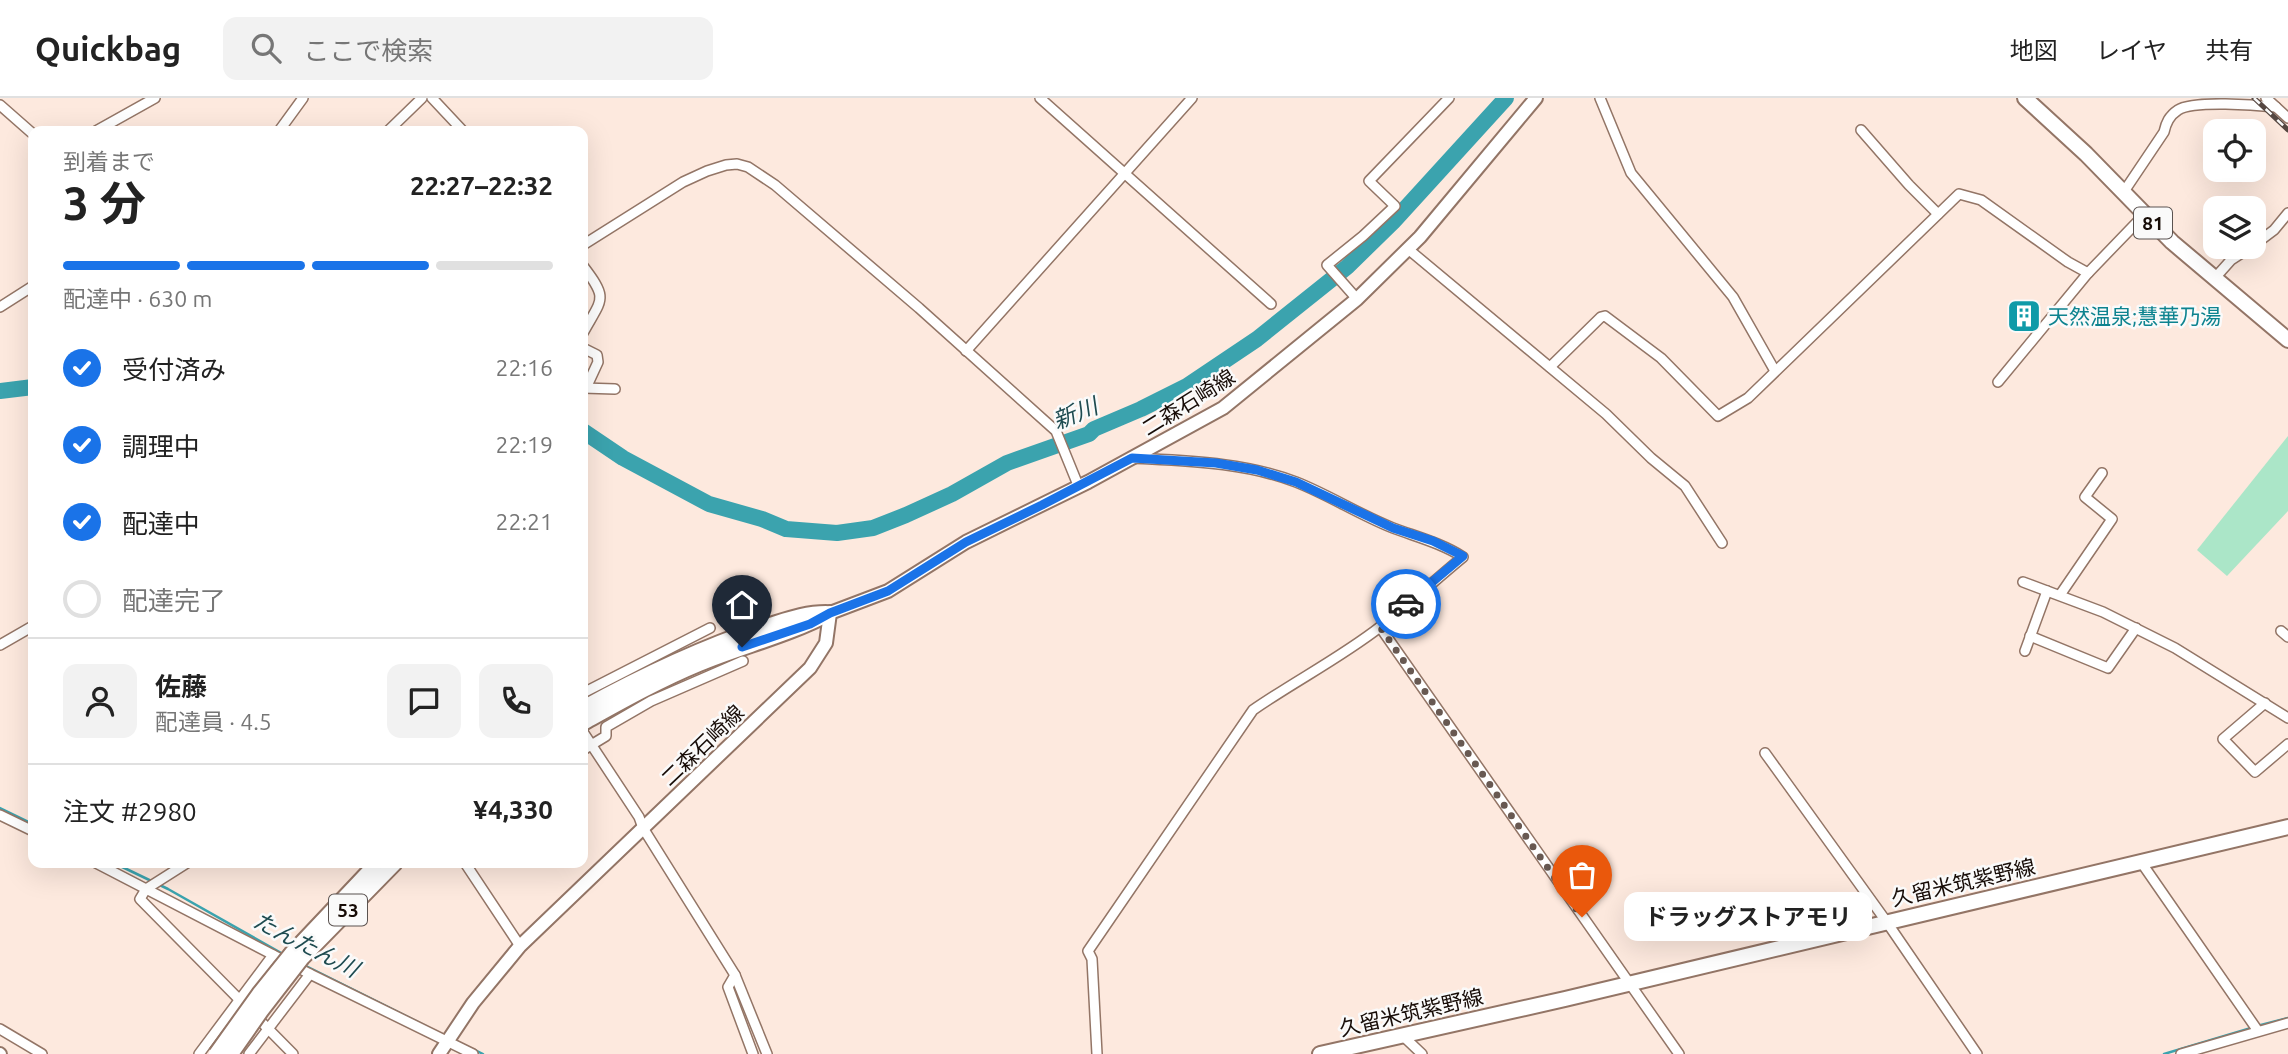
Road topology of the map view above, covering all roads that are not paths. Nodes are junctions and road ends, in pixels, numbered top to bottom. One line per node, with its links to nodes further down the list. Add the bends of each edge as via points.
1 (155, 98): 15 (street)
2 (303, 98): 16 (street)
3 (422, 98): 17 (street)
4 (432, 98): 18 (street)
5 (1040, 98): 21 (street)
6 (1192, 98): 21 (street)
7 (1449, 98): 34 (street, via 1368,181 1395,206 1327,265)
8 (1536, 98): 28 (main road, 二森石崎線)
9 (1600, 98): 42 (street, via 1631,173 1732,297)
10 (2025, 98): 22 (main road, 81)
11 (2266, 98): 13 (street)
12 (0, 106): 19 (street)
13 (2276, 107): 14 (street); 22 (street, via 2192,105 2178,110)
14 (2288, 118)
15 (105, 126)
16 (283, 126)
17 (393, 126)
18 (458, 126)
19 (28, 130)
20 (1861, 130): 24 (street)
21 (1125, 172): 35 (street); 40 (street)
22 (2123, 193): 25 (main road, 81)
23 (2288, 213): 26 (street)
24 (1938, 214): 30 (street, via 1959,194 1981,200); 42 (street)
25 (2144, 215): 30 (street); 32 (main road, 81)
26 (2266, 236)
27 (588, 242): 40 (street, via 695,177 726,166 748,167 775,185)
28 (1408, 249): 34 (main road, 二森石崎線); 41 (street)
29 (2233, 259): 32 (street)
30 (2088, 272): 44 (street)
31 (588, 273): 37 (street, via 601,296)
32 (2214, 279): 38 (main road, 81)
33 (28, 289): 36 (street)
34 (1357, 299): 47 (main road, 二森石崎線, via 1223,408)
35 (1271, 304)
36 (0, 307)
37 (588, 323)
38 (2288, 340)
39 (588, 350): 43 (street, via 597,355 598,362)
40 (966, 351): 49 (street, via 1055,431)
41 (1550, 367): 42 (street, via 1605,316 1661,358 1718,416 1748,398); 50 (street, via 1685,486)
42 (1775, 371)
43 (588, 381)
44 (1998, 382)
45 (588, 388): 46 (street)
46 (615, 390)
47 (1132, 458): 49 (main road, 二森石崎線); 55 (street, via 1257,470 1296,482 1463,556)
48 (2102, 473): 53 (street, via 2085,497 2112,519)
49 (1079, 485): 54 (main road, 二森石崎線, via 966,542 888,591)
50 (1722, 543)
51 (2023, 582): 52 (street)
52 (2047, 591): 53 (street); 59 (street)
53 (2060, 595): 57 (street)
54 (830, 613): 65 (main road, via 807,613 707,647); 67 (main road, via 699,663); 74 (main road, 二森石崎線, via 826,643 810,668)
55 (1380, 627): 89 (street); 107 (street, via 1253,710 1088,951)
56 (710, 628): 63 (street)
57 (2136, 628): 59 (street, via 2108,668); 64 (street)
58 (28, 629): 60 (street)
59 (2030, 636): 61 (street)
60 (0, 645)
61 (2025, 651)
62 (744, 661): 69 (street, via 650,701 606,727 606,736)
63 (588, 690)
64 (2265, 703): 66 (street); 68 (street, via 2222,739 2255,772)
65 (588, 705)
66 (2288, 718)
67 (588, 720)
68 (2288, 744)
69 (588, 746)
70 (588, 748): 74 (street)
71 (1765, 753): 83 (street)
72 (0, 816): 75 (street)
73 (2288, 827): 76 (main road, 久留米筑紫野線)
74 (643, 828): 84 (main road, 二森石崎線); 88 (street)
75 (28, 829)
76 (2141, 862): 83 (main road, 久留米筑紫野線); 92 (street)
77 (106, 868): 82 (street)
78 (179, 868): 82 (street)
79 (373, 868): 86 (main road, 53)
80 (390, 868): 86 (main road, 53)
81 (468, 868): 84 (street)
82 (146, 889): 85 (street); 90 (street, via 140,899)
83 (1886, 921): 89 (main road, 久留米筑紫野線); 111 (street)
84 (520, 946): 96 (main road, 二森石崎線)
85 (273, 955): 87 (street); 90 (street)
86 (297, 956): 99 (main road, 53, bridge, via 259,994); 100 (main road, 53, bridge)
87 (310, 974): 94 (street); 96 (street)
88 (736, 975): 105 (street, via 728,987); 106 (street)
89 (1629, 984): 95 (main road, 久留米筑紫野線); 110 (street)
90 (239, 999): 94 (street); 98 (street)
91 (2288, 1023): 92 (street)
92 (2255, 1028): 112 (street)
93 (0, 1029): 97 (street)
94 (268, 1029): 101 (street); 102 (street)
95 (1402, 1035): 108 (main road, 久留米筑紫野線); 109 (street)
96 (447, 1040): 103 (main road, 二森石崎線); 104 (street)
97 (43, 1054)
98 (200, 1054)
99 (216, 1054)
100 (231, 1054)
101 (250, 1054)
102 (293, 1054)
103 (439, 1054)
104 (473, 1054)
105 (752, 1054)
106 (767, 1054)
107 (1097, 1054)
108 (1320, 1054)
109 (1422, 1054)
110 (1679, 1054)
111 (1977, 1054)
112 (2181, 1054)

